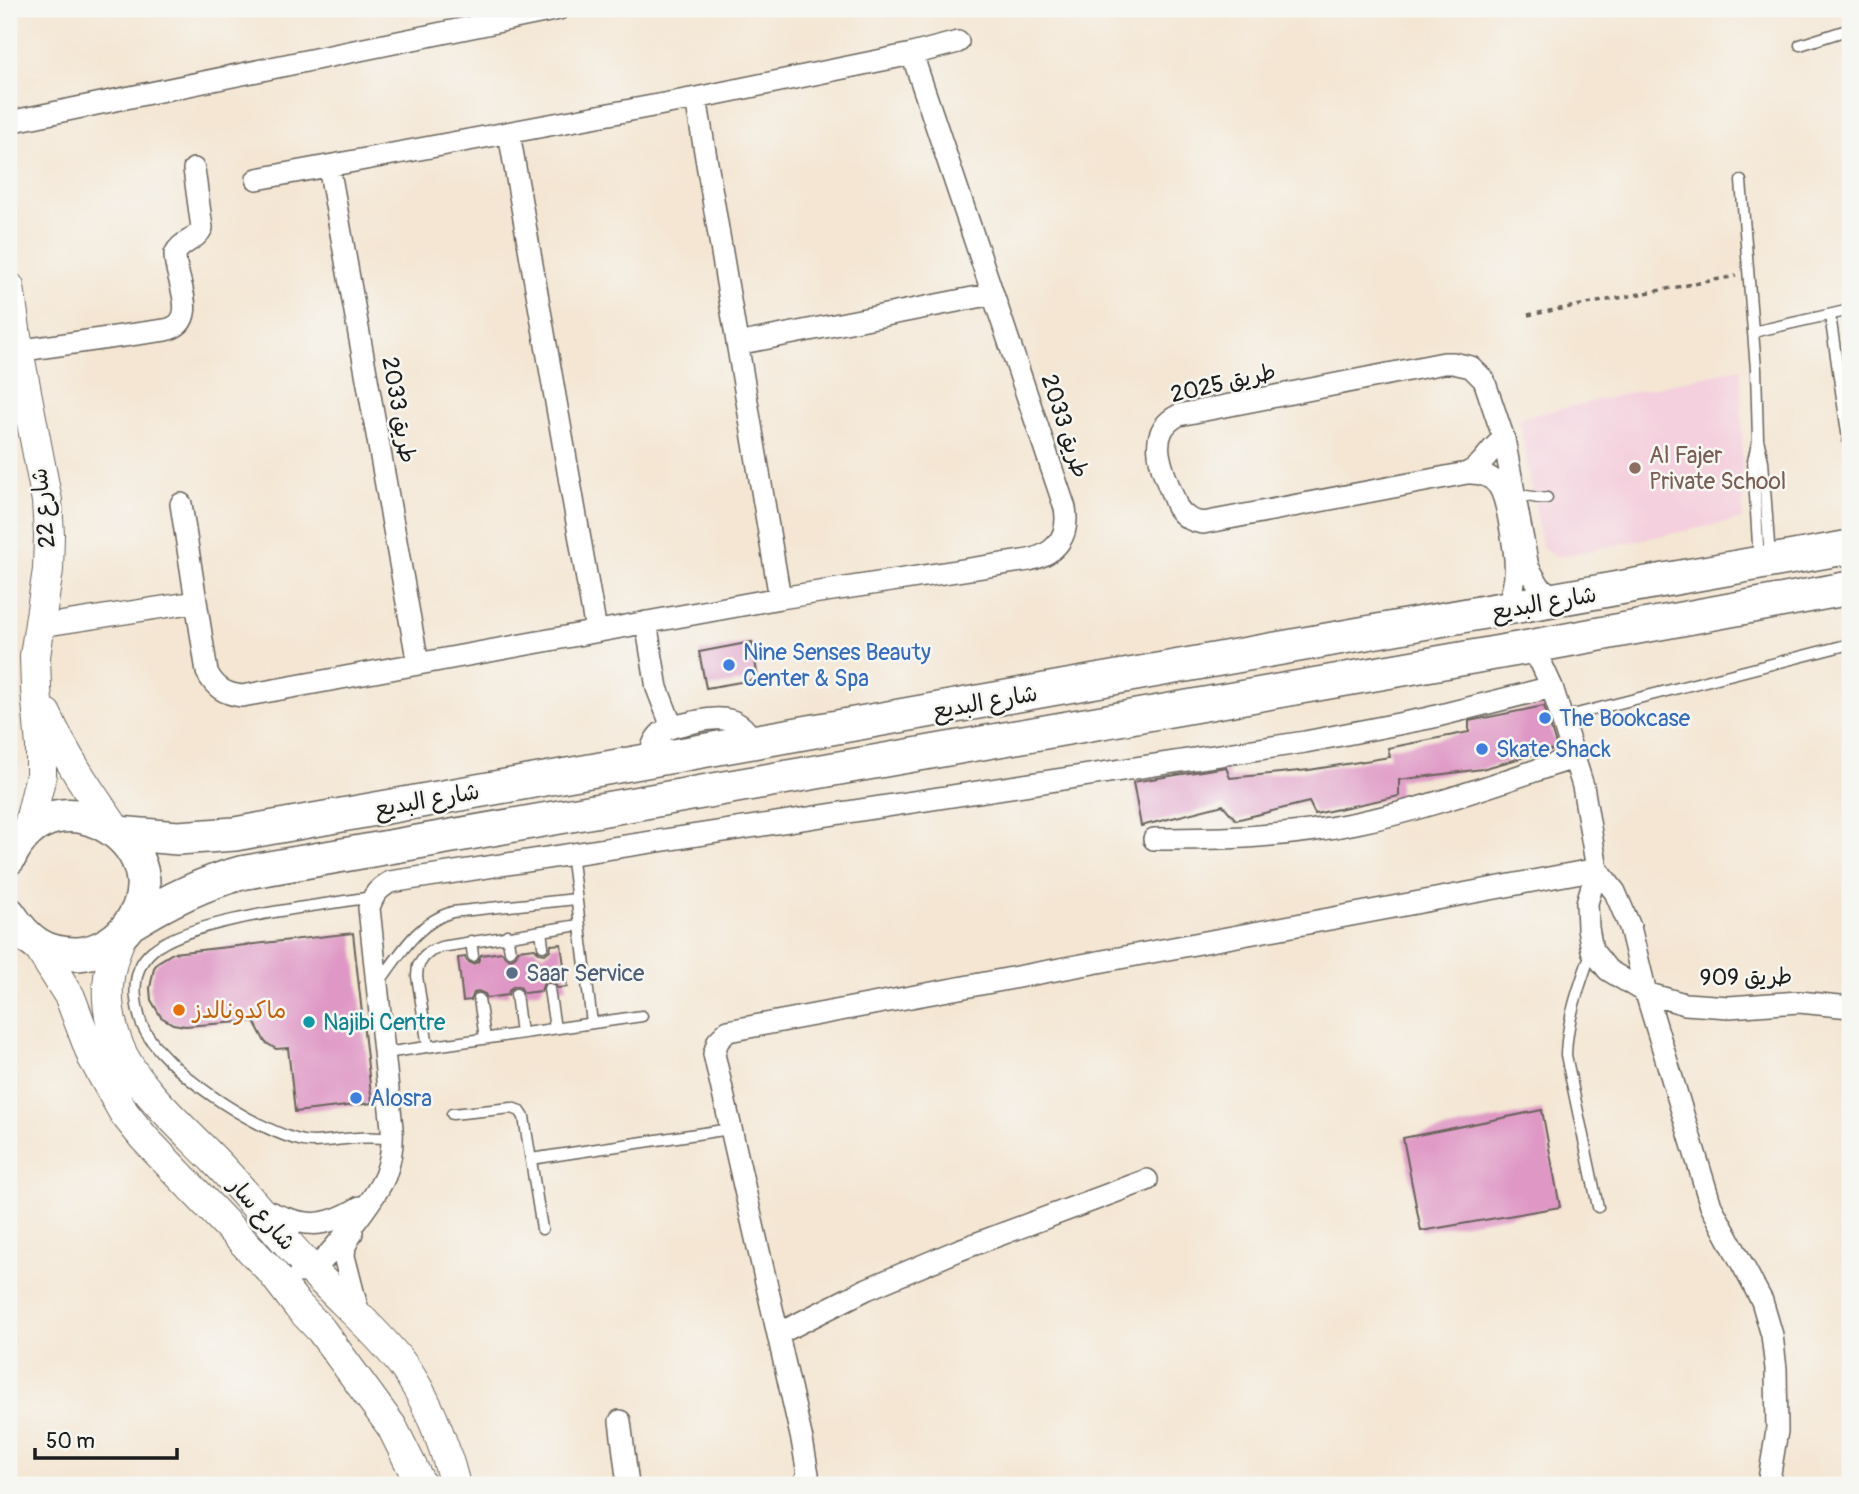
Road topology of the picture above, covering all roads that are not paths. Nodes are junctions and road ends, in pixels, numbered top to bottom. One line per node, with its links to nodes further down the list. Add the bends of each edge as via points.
1 (559, 9): 7 (street)
2 (1850, 29): 4 (lane)
3 (958, 41): 5 (street)
4 (1800, 45)
5 (912, 54): 6 (street); 14 (street, طريق 2033)
6 (696, 98): 8 (street); 18 (street)
7 (9, 122)
8 (509, 132): 9 (street); 35 (street)
9 (329, 166): 11 (street); 38 (street, طريق 2033)
10 (194, 169): 19 (street, via 202,228 174,254 186,305 180,322 165,330)
11 (257, 179)
12 (1741, 181): 17 (lane)
13 (9, 287): 19 (street, شارع 22)
14 (993, 294): 18 (street); 29 (street, طريق 2033, via 1065,508 1067,520 1060,543 1051,552 1029,560)
15 (1850, 310): 16 (lane)
16 (1830, 315): 17 (lane); 21 (lane)
17 (1753, 332): 27 (lane)
18 (737, 344): 29 (street)
19 (13, 351): 34 (street, شارع 22, via 48,512 48,570)
20 (1504, 439): 22 (street, via 1479,467); 22 (street, طريق 2025, via 1484,380 1471,367 1453,363 1179,415 1165,424 1158,439 1177,508 1188,519 1203,523); 23 (street, طريق 2025)
21 (1850, 453)
22 (1466, 473): 32 (street, via 1492,479 1505,498 1517,568)
23 (1515, 496): 24 (lane); 30 (street, طريق 2025, via 1528,567 1540,587)
24 (1547, 498)
25 (181, 504): 31 (street, طريق 2033)
26 (1850, 547): 27 (main road, شارع البديع)
27 (1765, 563): 30 (main road, شارع البديع)
28 (1850, 588): 37 (main road, شارع البديع)
29 (780, 598): 33 (street, طريق 2033)
30 (1558, 600): 32 (main road, شارع البديع)
31 (196, 602): 34 (street); 38 (street, طريق 2033, via 207,672 217,687 233,695)
32 (1505, 610): 43 (main road, شارع البديع)
33 (646, 622): 35 (street, طريق 2033); 42 (street, via 657,688)
34 (40, 626): 40 (street, شارع 22)
35 (596, 631): 38 (street, طريق 2033)
36 (1850, 644): 41 (lane)
37 (1529, 647): 39 (street); 55 (main road, شارع البديع, via 241,873 181,895)
38 (418, 664)
39 (1552, 687): 41 (street); 49 (street, via 1306,742)
40 (36, 689): 46 (street, شارع 22, via 59,743); 48 (street, شارع 22, via 41,775)
41 (1561, 718): 44 (street)
42 (671, 727): 43 (street, via 732,719 745,728); 45 (street, via 655,740)
43 (753, 743): 45 (main road, شارع البديع)
44 (1576, 757): 47 (street, via 1420,808 1355,824 1222,839); 50 (street)
45 (651, 761): 46 (main road, شارع البديع, via 235,834 178,838)
46 (118, 833): 48 (main road, via 98,820 74,815 50,819); 55 (main road, via 136,857 142,886 139,906)
47 (1154, 839)
48 (15, 846)
49 (571, 853): 51 (street, via 390,882); 52 (lane)
50 (1597, 869): 60 (street, via 1587,902); 65 (street, via 1623,907); 77 (street, via 728,1031 714,1054)
51 (372, 897): 63 (street); 78 (lane, via 263,915 167,941 142,962 136,974 136,997 142,1025 155,1043 190,1079 259,1124 316,1143)
52 (576, 899): 53 (lane); 63 (lane, via 440,916 414,934)
53 (579, 925): 56 (lane); 70 (lane)
54 (19, 929): 55 (main road, شارع البديع, via 59,953 82,954 103,947); 86 (street, شارع سار, via 70,997 93,1058 124,1113)
55 (126, 929): 82 (street, شارع سار, via 111,959 107,986 117,1045 131,1070)
56 (541, 931): 57 (lane); 59 (lane)
57 (507, 935): 58 (lane); 61 (lane)
58 (471, 941): 62 (lane); 74 (lane, via 431,951 418,966)
59 (543, 946)
60 (1592, 950): 65 (street, طريق 909, via 1608,970); 83 (lane, via 1567,1034 1566,1055)
61 (510, 951)
62 (473, 956)
63 (376, 986): 75 (street)
64 (549, 989): 71 (lane)
65 (1646, 993): 68 (street, طريق 909, via 1685,1004 1729,1007 1799,1002); 90 (street, via 1710,1206 1762,1301 1772,1335 1777,1405)
66 (516, 994): 72 (lane)
67 (479, 999): 73 (lane)
68 (1850, 1007)
69 (642, 1016): 70 (lane)
70 (592, 1023): 71 (lane)
71 (555, 1028): 72 (lane)
72 (521, 1033): 73 (lane)
73 (485, 1038): 74 (lane)
74 (428, 1046): 75 (lane)
75 (384, 1053): 78 (street)
76 (452, 1114): 79 (lane, via 520,1111)
77 (730, 1129): 79 (lane); 88 (street)
78 (393, 1139): 81 (street, via 384,1176)
79 (531, 1159): 84 (lane)
80 (1147, 1180): 88 (street, via 959,1250)
81 (368, 1203): 82 (street, via 341,1219 316,1225 289,1220); 85 (street); 87 (street, via 344,1256)
82 (254, 1205): 85 (street, شارع سار)
83 (1598, 1207)
84 (542, 1229)
85 (311, 1269): 86 (street); 87 (street, شارع سار)
86 (272, 1272): 91 (street, شارع سار, via 375,1402)
87 (360, 1317): 92 (street, شارع سار, via 418,1390 439,1433)
88 (778, 1334): 94 (street, via 808,1474)
89 (620, 1421): 93 (street)
90 (1772, 1484)
91 (421, 1485)
92 (455, 1485)
93 (628, 1485)
94 (803, 1485)

